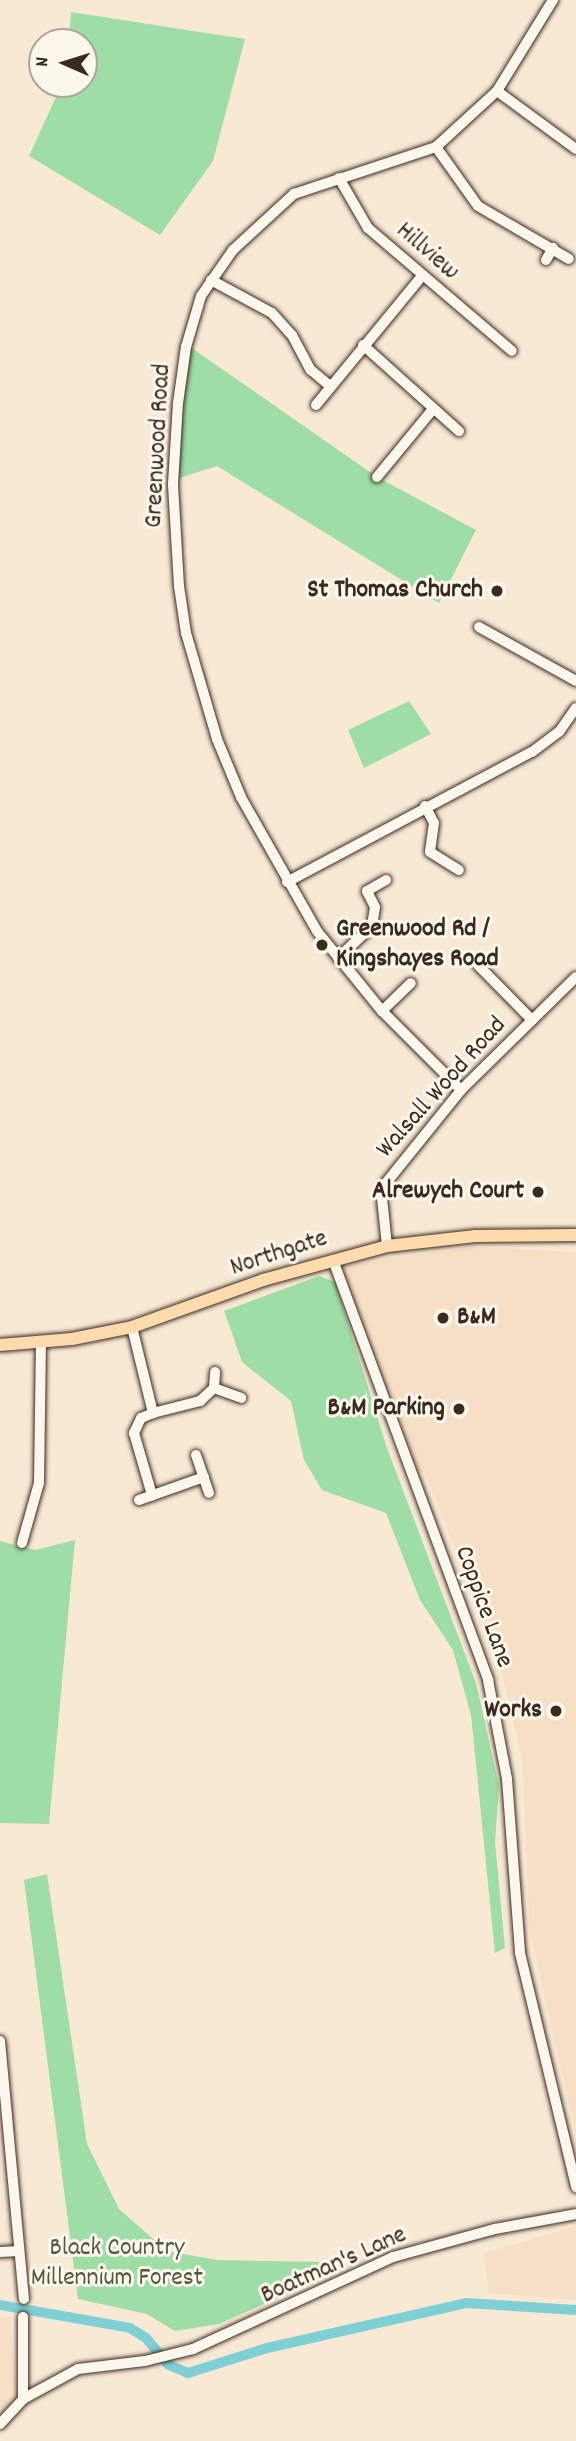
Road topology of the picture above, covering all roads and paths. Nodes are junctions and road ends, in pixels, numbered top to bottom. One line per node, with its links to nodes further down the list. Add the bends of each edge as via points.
1 (553, 0): 2 (street, Greenwood Road)
2 (497, 91): 3 (street, Greenwood Road); 4 (street)
3 (436, 147): 5 (street, Greenwood Road); 6 (street, via 478,206)
4 (576, 149)
5 (339, 178): 9 (street, Hillview, via 368,228); 10 (street, Greenwood Road, via 295,194 262,219)
6 (552, 248): 7 (street); 8 (street)
7 (569, 259)
8 (545, 260)
9 (421, 277): 11 (street); 12 (street, Hillview, via 507,340)
10 (211, 280): 13 (street, via 272,313 292,335 311,370); 24 (street, Greenwood Road, via 186,346 178,403 173,484 179,586 186,633 217,739 241,797)
11 (363, 345): 13 (street); 15 (street)
12 (512, 351)
13 (330, 386): 14 (street)
14 (316, 405)
15 (433, 408): 16 (street); 17 (street, via 393,465)
16 (459, 431)
17 (377, 477)
18 (479, 627): 19 (street)
19 (576, 681)
20 (576, 708): 21 (street, via 548,742)
21 (425, 806): 22 (street, via 434,823 429,852); 24 (street)
22 (459, 870)
23 (386, 880): 25 (street, via 367,891 375,907 372,926)
24 (287, 882): 25 (street, Greenwood Road)
25 (338, 958): 29 (street, Greenwood Road)
26 (478, 965): 30 (street)
27 (576, 976): 30 (street, Walsall Wood Road)
28 (411, 983): 29 (street)
29 (382, 1011): 31 (street, Greenwood Road)
30 (532, 1020): 31 (street, Walsall Wood Road)
31 (461, 1090): 33 (street, Walsall Wood Road, via 386,1182 382,1198)
32 (576, 1235): 33 (main road, Northgate, via 475,1236)
33 (387, 1246): 34 (main road, Northgate)
34 (333, 1260): 35 (main road, Northgate); 49 (street, Coppice Lane, via 488,1680 507,1779 520,1953)
35 (132, 1327): 36 (main road, Northgate); 41 (street)
36 (41, 1343): 37 (main road, Northgate); 47 (street, via 39,1483 23,1525)
37 (0, 1345)
38 (215, 1371): 39 (street)
39 (214, 1388): 40 (street); 41 (street, via 200,1401)
40 (241, 1398)
41 (153, 1413): 45 (street, via 141,1418 134,1433)
42 (196, 1455): 43 (street)
43 (204, 1477): 44 (street); 45 (street)
44 (209, 1493)
45 (152, 1495): 46 (street)
46 (139, 1500)
47 (22, 1543)
48 (0, 2041): 51 (street)
49 (576, 2188)
50 (576, 2214): 55 (street, Boatman's Lane, via 495,2229 393,2257 193,2349 145,2361 78,2369)
51 (19, 2251): 52 (street); 53 (street)
52 (0, 2252)
53 (24, 2299)
54 (23, 2316): 55 (street)
55 (23, 2399): 56 (street)
56 (0, 2424)

